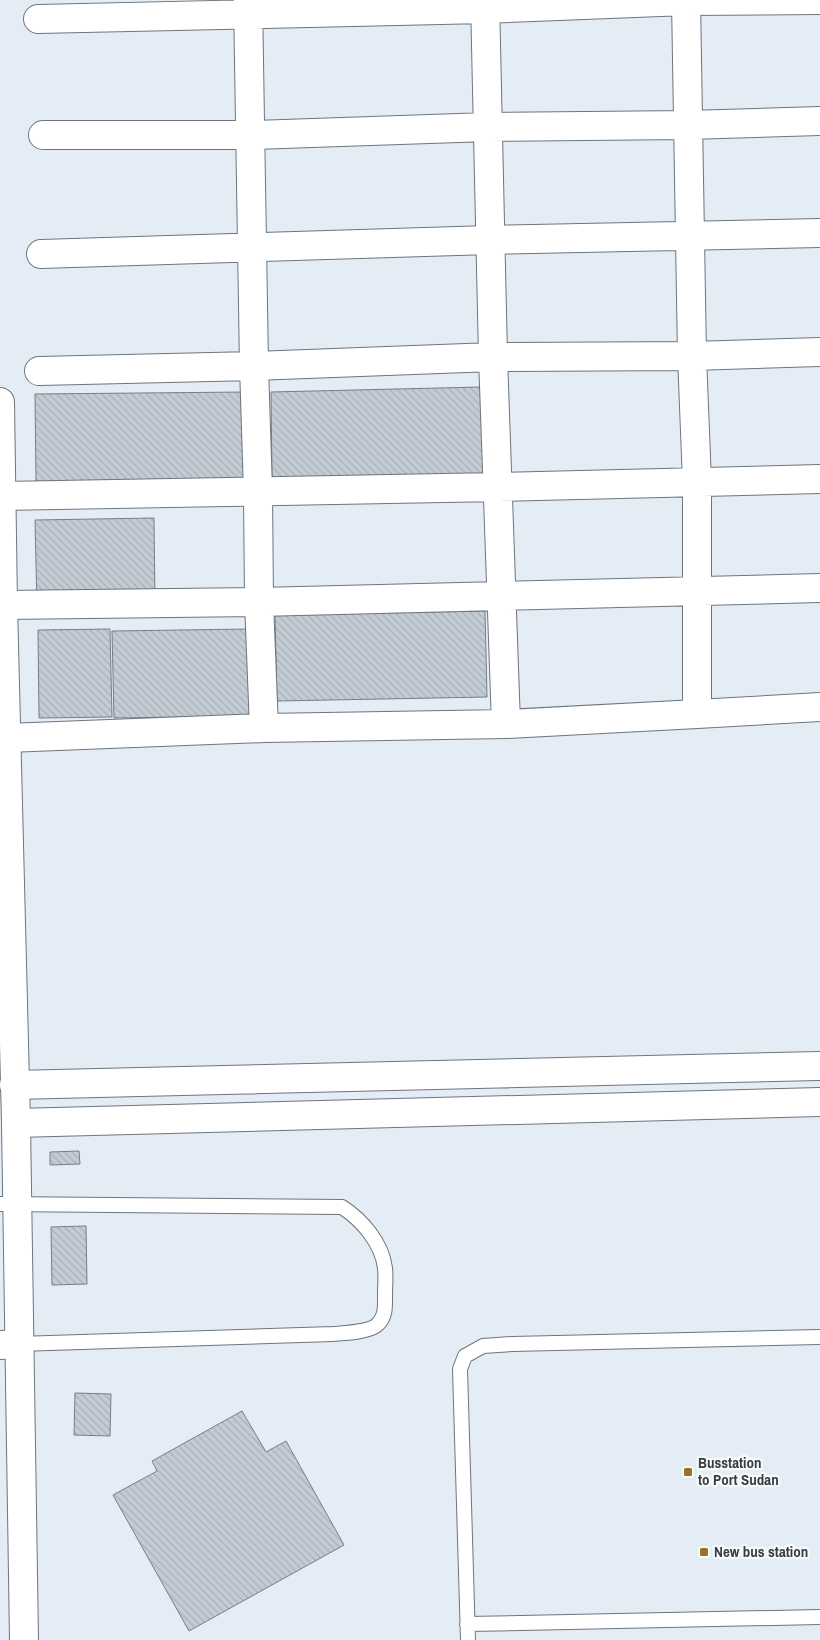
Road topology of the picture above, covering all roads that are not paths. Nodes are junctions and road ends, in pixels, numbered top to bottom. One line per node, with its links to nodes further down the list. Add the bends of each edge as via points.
1 (820, 0): 2 (street)
2 (686, 1): 3 (street); 7 (street)
3 (485, 5): 4 (street); 8 (street)
4 (249, 8): 5 (street); 10 (street)
5 (38, 19)
6 (820, 121): 7 (street)
7 (688, 125): 8 (street); 12 (street)
8 (488, 127): 10 (street); 13 (street)
9 (43, 135): 10 (street)
10 (251, 135): 14 (street)
11 (820, 233): 12 (street)
12 (690, 236): 13 (street); 17 (street)
13 (490, 240): 14 (street); 18 (street)
14 (252, 248): 15 (street); 19 (street)
15 (40, 254)
16 (820, 352): 17 (street)
17 (692, 356): 18 (street); 23 (street)
18 (493, 357): 19 (street); 24 (street)
19 (254, 366): 20 (street); 25 (street)
20 (38, 371)
21 (0, 402): 26 (street)
22 (820, 479): 23 (street)
23 (697, 482): 24 (street); 28 (street)
24 (498, 487): 25 (street); 29 (street)
25 (258, 491): 26 (street); 30 (street)
26 (2, 496): 31 (street)
27 (820, 588): 28 (street)
28 (698, 590): 29 (street); 33 (street)
29 (502, 596): 30 (street); 34 (street)
30 (259, 602): 31 (street); 35 (street)
31 (3, 605): 36 (street)
32 (820, 707): 33 (street)
33 (697, 714): 34 (street)
34 (506, 724): 35 (street)
35 (264, 728): 36 (street)
36 (7, 738): 39 (street)
37 (820, 1066): 38 (street)
38 (462, 1074): 39 (street); 41 (street)
39 (14, 1084): 42 (street)
40 (820, 1102): 41 (street)
41 (463, 1112): 42 (street)
42 (16, 1124): 43 (street)
43 (8, 1204): 45 (street); 45 (lane, via 342,1207 362,1223 374,1240 385,1268 385,1313 377,1325 362,1330 333,1334)
44 (820, 1337): 47 (lane, via 512,1344 483,1346 465,1356 460,1369)
45 (9, 1345): 48 (street)
46 (820, 1617): 47 (lane)
47 (467, 1624): 49 (lane)
48 (24, 1640)
49 (468, 1640)

